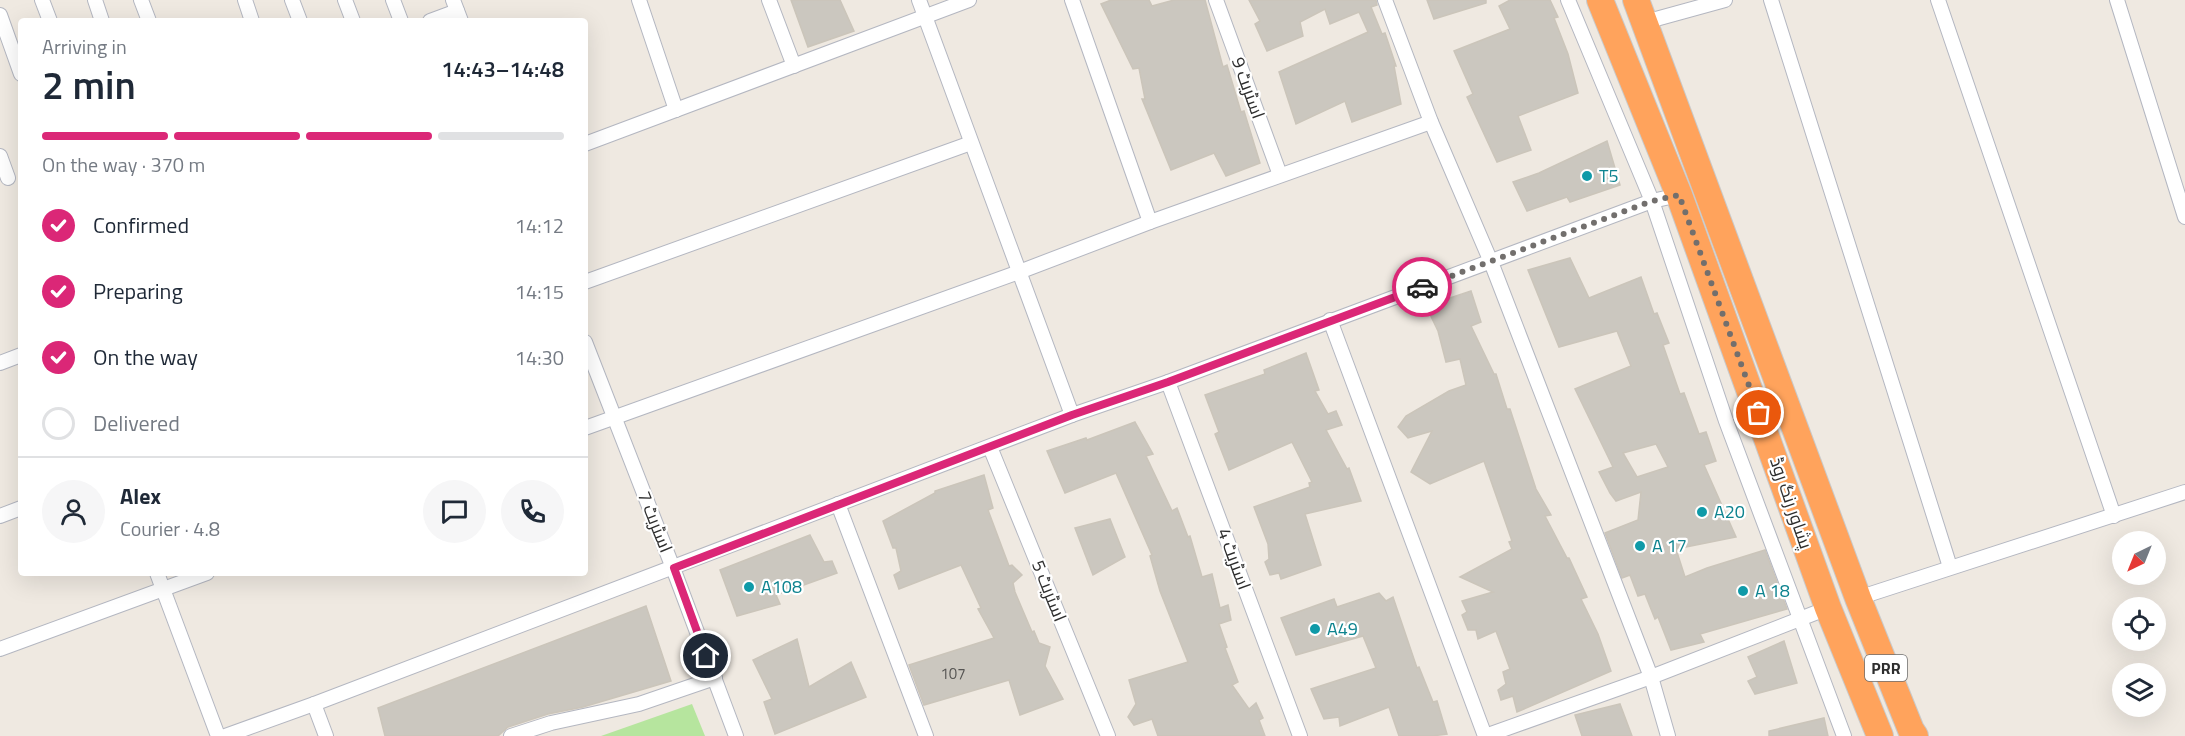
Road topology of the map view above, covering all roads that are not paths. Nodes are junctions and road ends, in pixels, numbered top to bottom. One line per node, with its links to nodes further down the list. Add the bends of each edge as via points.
1 (42, 0): 25 (street)
2 (95, 0): 26 (street)
3 (141, 0): 27 (street)
4 (245, 0): 28 (street)
5 (292, 0): 29 (street)
6 (345, 0): 30 (street)
7 (393, 0): 31 (street)
8 (639, 0): 35 (street)
9 (770, 0): 34 (street)
10 (918, 0): 24 (street)
11 (969, 0): 24 (street)
12 (1072, 0): 45 (street)
13 (1216, 0): 40 (street, اسٹریٹ 9)
14 (1385, 0): 36 (street)
15 (1568, 0): 43 (street)
16 (1600, 0): 42 (highway, پشاور رنگ روڈ / PRR)
17 (1725, 0): 22 (street)
18 (1771, 0): 63 (street)
19 (1938, 0): 62 (street)
20 (2117, 0): 44 (street)
21 (457, 11): 32 (street)
22 (1641, 11): 68 (highway, پشاور رنگ روڈ / PRR)
23 (0, 15): 33 (street)
24 (925, 16): 34 (street); 38 (street)
25 (49, 18)
26 (101, 18)
27 (148, 18)
28 (251, 18)
29 (299, 18)
30 (352, 18)
31 (400, 18)
32 (438, 18)
33 (18, 66)
34 (794, 66): 35 (street)
35 (676, 110): 37 (street)
36 (1431, 122): 40 (street); 46 (street)
37 (588, 143)
38 (971, 143): 47 (street); 48 (street)
39 (0, 156): 41 (street)
40 (1280, 175): 45 (street)
41 (10, 178)
42 (1679, 195): 43 (street); 69 (highway, پشاور رنگ روڈ / PRR)
43 (1652, 201): 46 (street); 70 (street, via 1726,421)
44 (2185, 217)
45 (1150, 222): 47 (street)
46 (1491, 262): 49 (street); 72 (street)
47 (1019, 272): 54 (street); 55 (street)
48 (588, 281)
49 (1330, 320): 53 (street); 83 (street)
50 (588, 350): 55 (street, اسٹریٹ 7)
51 (18, 356): 52 (street)
52 (0, 363)
53 (1168, 382): 54 (street); 82 (street, اسٹریٹ 4)
54 (1072, 415): 57 (street)
55 (614, 417): 56 (street); 64 (street, اسٹریٹ 7)
56 (588, 427)
57 (990, 447): 59 (street); 81 (street, اسٹریٹ 5)
58 (2185, 492): 62 (street)
59 (838, 504): 64 (street); 80 (street)
60 (18, 509): 61 (street)
61 (0, 516)
62 (2114, 516): 63 (street)
63 (1950, 567): 68 (street)
64 (674, 568): 73 (street, اسٹریٹ 7); 74 (street)
65 (158, 576): 67 (street)
66 (199, 576): 67 (street)
67 (163, 590): 71 (street); 75 (street)
68 (1858, 598): 87 (highway, پشاور رنگ روڈ / PRR)
69 (1828, 608): 70 (street); 86 (highway, پشاور رنگ روڈ / PRR)
70 (1800, 617): 72 (street); 85 (street)
71 (0, 649)
72 (1651, 677): 83 (street); 84 (street)
73 (715, 678): 78 (street, via 639,704); 79 (street, اسٹریٹ 7)
74 (314, 704): 76 (street); 77 (street)
75 (218, 736)
76 (225, 736)
77 (326, 736)
78 (511, 736)
79 (736, 736)
80 (926, 736)
81 (1108, 736)
82 (1300, 736)
83 (1485, 736)
84 (1668, 736)
85 (1844, 736)
86 (1880, 736)
87 (1915, 736)

